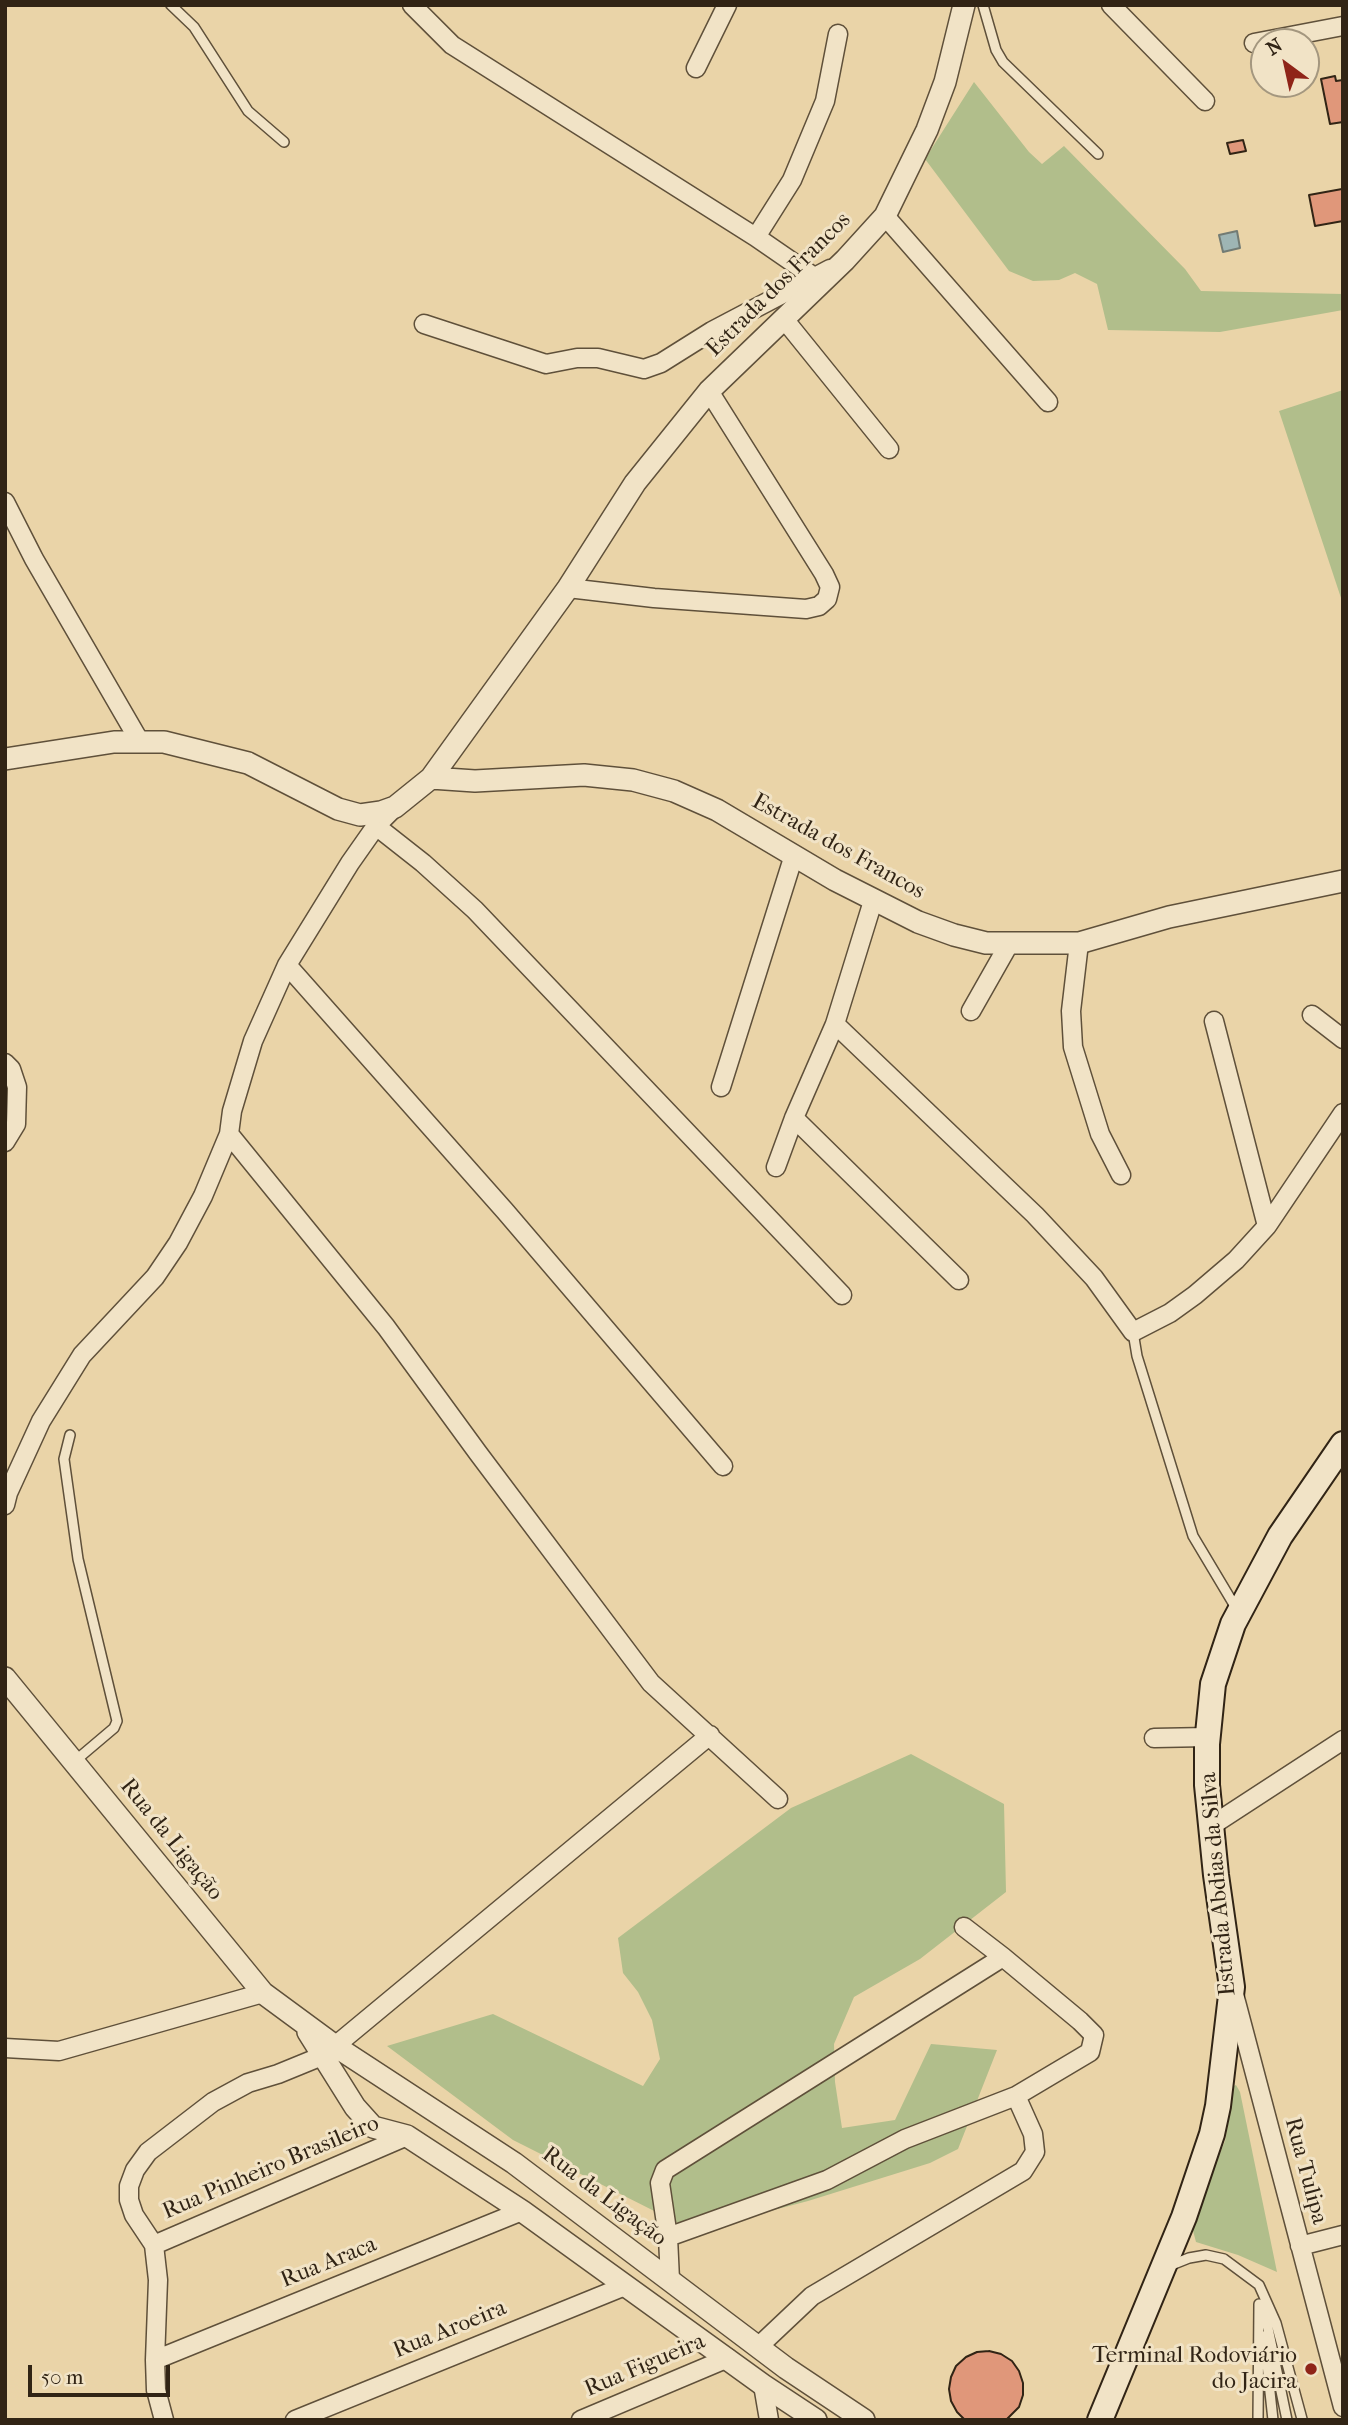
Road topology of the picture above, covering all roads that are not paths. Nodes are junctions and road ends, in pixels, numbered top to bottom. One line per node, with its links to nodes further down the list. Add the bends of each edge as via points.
1 (172, 5): 12 (lane, via 194,27 248,111)
2 (412, 5): 15 (street, via 452,45)
3 (727, 5): 10 (street)
4 (964, 5): 14 (street, Estrada dos Francos, via 945,82)
5 (983, 5): 13 (lane, via 1003,62)
6 (1111, 5): 11 (street)
7 (1343, 26): 8 (street)
8 (1320, 30)
9 (838, 34): 15 (street, via 825,101 792,180 756,237)
10 (696, 68)
11 (1205, 101)
12 (284, 142)
13 (1098, 154)
14 (885, 216): 16 (street, Estrada dos Francos); 21 (street)
15 (762, 241): 17 (street)
16 (845, 261): 17 (street); 18 (street, Estrada dos Francos)
17 (814, 277): 19 (street, via 645,369 598,358 546,364)
18 (784, 319): 20 (street, Estrada dos Francos); 22 (street)
19 (424, 324)
20 (709, 391): 24 (street, Estrada dos Francos, via 635,483); 24 (street, via 824,574 830,587 827,599 806,609)
21 (1048, 402)
22 (889, 449)
23 (5, 502): 25 (street)
24 (568, 588): 27 (street, Estrada dos Francos)
25 (140, 742): 26 (street, Estrada dos Francos); 28 (street, Estrada dos Francos, via 164,742 248,763 338,809 360,815)
26 (5, 760)
27 (431, 778): 28 (street, Estrada dos Francos); 30 (street, Estrada dos Francos, via 475,781 584,775 633,780 718,810)
28 (395, 807): 29 (street)
29 (376, 826): 35 (street); 51 (street, via 475,910)
30 (794, 855): 32 (street, Estrada dos Francos); 42 (street)
31 (1343, 881): 33 (street, Estrada dos Francos, via 1169,917)
32 (873, 901): 34 (street, Estrada dos Francos, via 954,936); 39 (street)
33 (1079, 943): 34 (street, Estrada dos Francos); 48 (street, via 1071,1011 1073,1047 1100,1134)
34 (1009, 944): 36 (street)
35 (287, 965): 45 (street, via 253,1041); 55 (street)
36 (971, 1011)
37 (1312, 1015): 40 (street)
38 (1214, 1021): 49 (street)
39 (835, 1024): 44 (street); 52 (street, via 1035,1215 1094,1278)
40 (1343, 1039)
41 (5, 1063): 46 (street, via 17,1087 16,1124)
42 (720, 1087)
43 (1343, 1113): 49 (street)
44 (794, 1118): 47 (street); 50 (street)
45 (229, 1134): 56 (street, via 178,1243 155,1277 82,1355 41,1420); 59 (street, via 386,1327 651,1683)
46 (5, 1142)
47 (776, 1167)
48 (1121, 1175)
49 (1266, 1226): 52 (street, via 1195,1295)
50 (959, 1280)
51 (842, 1295)
52 (1133, 1332): 57 (lane, via 1193,1536)
53 (70, 1435): 63 (lane, via 64,1460 78,1559 117,1721)
54 (1343, 1444): 57 (main road, Estrada Abdias da Silva, via 1280,1536)
55 (723, 1466)
56 (5, 1505)
57 (1239, 1613): 60 (main road, Estrada Abdias da Silva, via 1213,1684)
58 (5, 1678): 63 (street, Rua da Ligação)
59 (710, 1735): 64 (street); 71 (street)
60 (1208, 1737): 61 (street); 65 (main road, Estrada Abdias da Silva)
61 (1154, 1738)
62 (1343, 1740): 65 (street)
63 (73, 1762): 69 (street, Rua da Ligação)
64 (778, 1799)
65 (1211, 1826): 68 (main road, Estrada Abdias da Silva)
66 (964, 1927): 67 (street)
67 (1003, 1957): 72 (street, via 1094,2035 1090,2052); 76 (street, via 665,2170 660,2183)
68 (1232, 1987): 78 (street, Rua Tulipa); 79 (main road, Estrada Abdias da Silva, via 1212,2134)
69 (263, 1993): 70 (street, via 59,2051); 71 (street, Rua da Ligação)
70 (5, 2048)
71 (328, 2051): 73 (street, Rua da Ligação, via 363,2118 373,2127); 77 (street, via 213,2102 148,2152 135,2170 129,2200); 80 (street, Rua da Ligação, via 514,2163)
72 (1016, 2096): 76 (street, via 905,2139 827,2180); 83 (street, via 1033,2134 1035,2152 1023,2171 812,2295)
73 (407, 2136): 74 (street, Rua da Ligação); 77 (street, Rua Pinheiro Brasileiro)
74 (522, 2211): 82 (street, Rua da Ligação); 85 (street, Rua Araca)
75 (1343, 2235): 78 (street)
76 (668, 2237): 80 (street)
77 (154, 2245): 85 (street, via 158,2280)
78 (1300, 2246): 87 (street, Rua Tulipa)
79 (1165, 2268): 81 (lane, via 1206,2255 1224,2259); 95 (main road, Estrada Abdias da Silva)
80 (670, 2280): 83 (street, Rua da Ligação)
81 (1259, 2285): 88 (lane, via 1276,2323); 96 (lane); 97 (lane); 98 (lane)
82 (625, 2286): 84 (street, Rua da Ligação); 90 (street, Rua Aroeira)
83 (758, 2347): 94 (street, Rua da Ligação)
84 (728, 2358): 86 (street, Rua da Ligação); 91 (street, Rua Figueira)
85 (155, 2360): 89 (street)
86 (763, 2385): 92 (street); 93 (street, Rua da Ligação)
87 (1343, 2407)
88 (1301, 2419)
89 (164, 2420)
90 (295, 2420)
91 (582, 2420)
92 (769, 2420)
93 (816, 2420)
94 (863, 2420)
95 (1100, 2420)
96 (1258, 2420)
97 (1273, 2420)
98 (1287, 2420)

